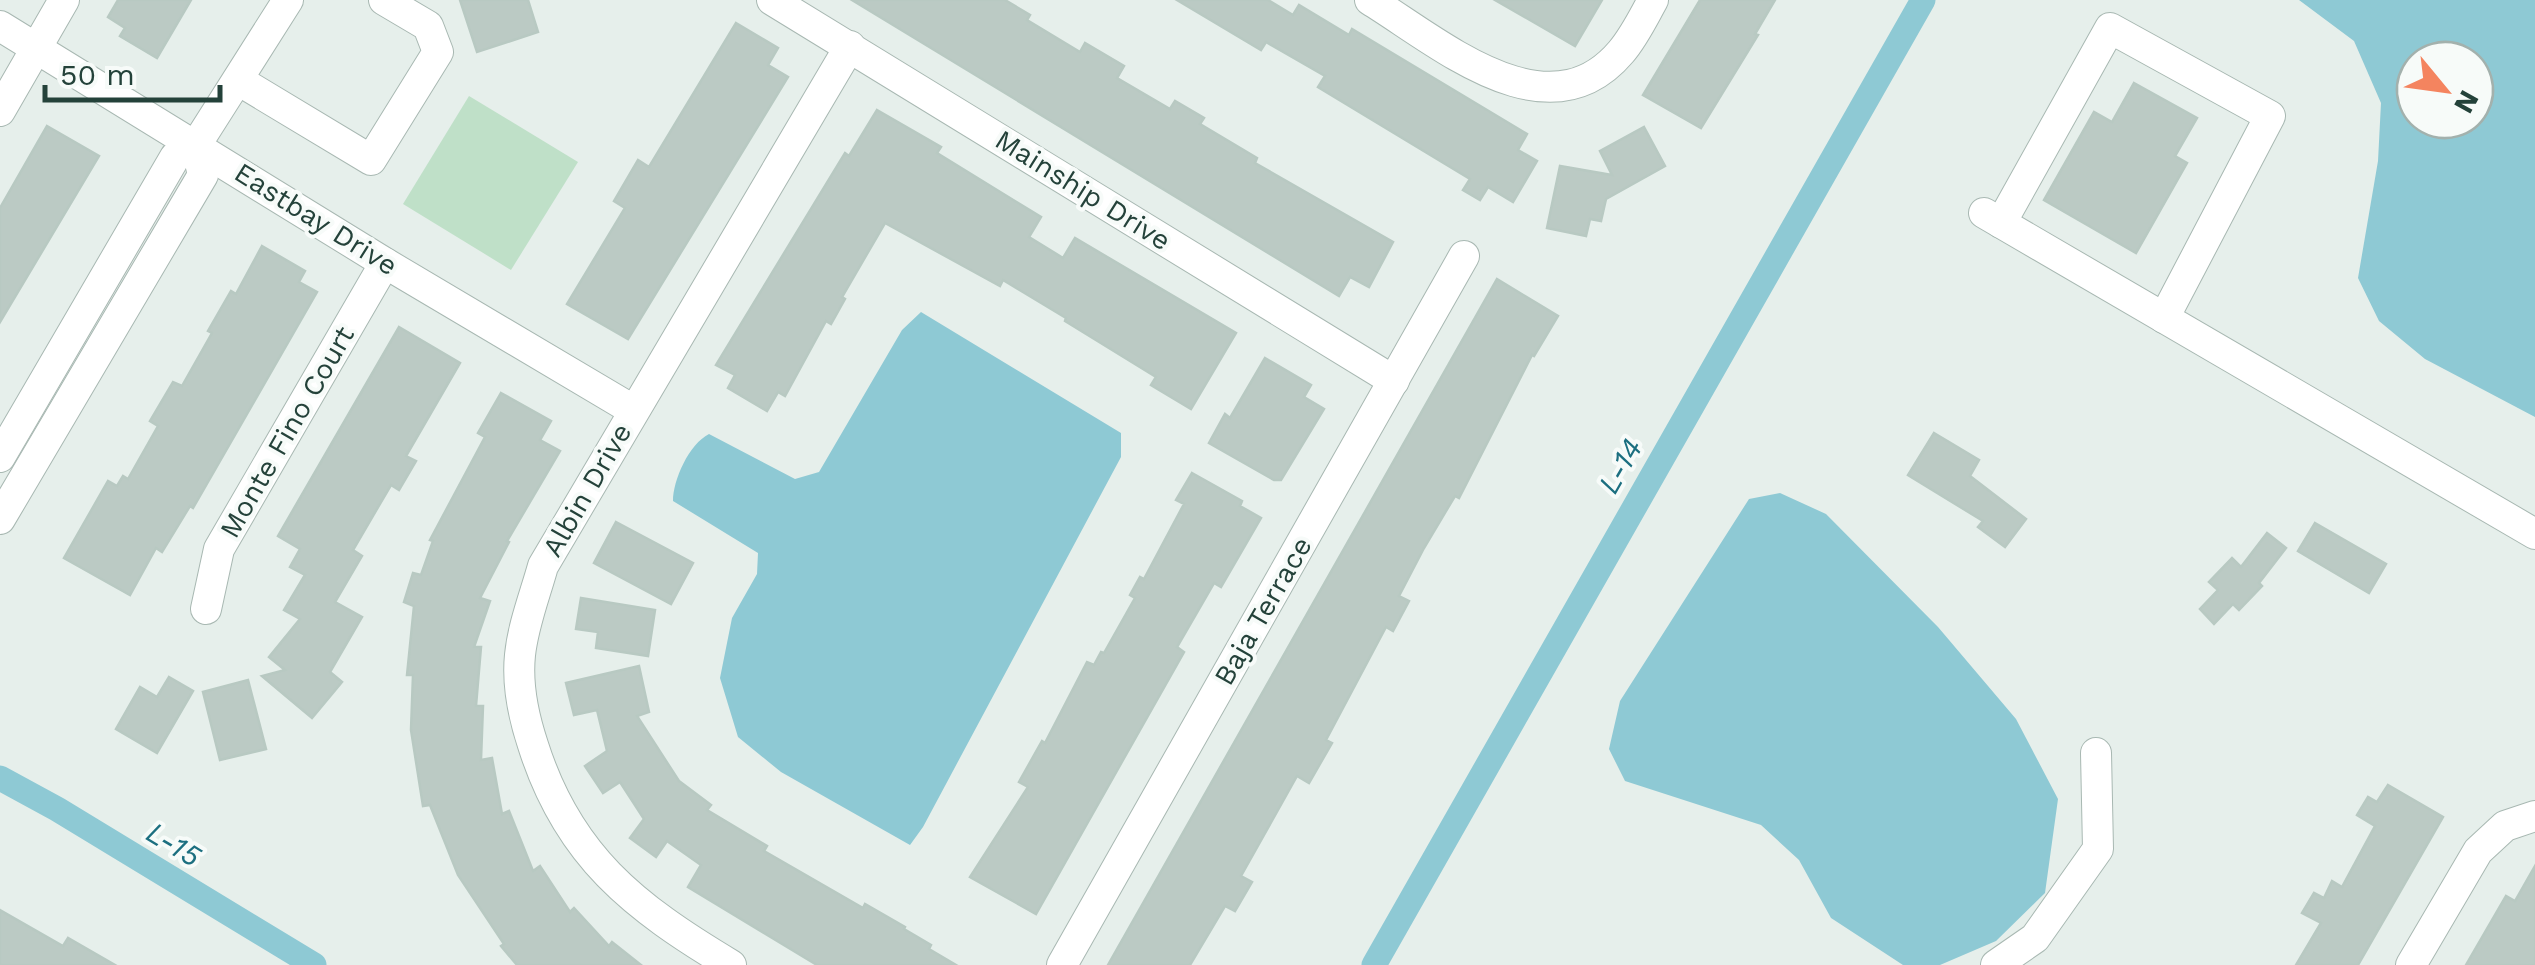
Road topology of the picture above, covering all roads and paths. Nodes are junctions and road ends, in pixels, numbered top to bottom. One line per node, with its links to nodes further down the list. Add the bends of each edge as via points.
1 (64, 0): 9 (street)
2 (288, 0): 10 (street)
3 (384, 0): 10 (street, via 428,26 438,52 372,160)
4 (772, 0): 8 (street, Mainship Drive)
5 (1653, 0): 6 (street, via 1607,66 1576,83 1541,88 1490,74)
6 (1381, 3)
7 (0, 26): 9 (street, Eastbay Drive)
8 (850, 46): 16 (street, Mainship Drive); 17 (street, Albin Drive)
9 (36, 48): 11 (street); 12 (street, Eastbay Drive)
10 (238, 80): 12 (street)
11 (0, 112)
12 (196, 145): 14 (street, Eastbay Drive); 18 (street, via 174,158); 19 (street, via 203,175)
13 (1464, 256): 16 (street, Baja Terrace)
14 (385, 263): 17 (street, Eastbay Drive); 21 (street, Monte Fino Court, via 219,550)
15 (2164, 318): 15 (street, via 1993,218 2110,28 2270,116); 20 (street)
16 (1394, 381): 25 (street, Baja Terrace)
17 (633, 410): 24 (street, Albin Drive, via 543,566 520,656 524,718 546,785 610,880)
18 (0, 457)
19 (0, 519)
20 (2535, 534)
21 (206, 609)
22 (2096, 753): 26 (street, via 2098,849 2036,938)
23 (2535, 816): 27 (street, via 2504,826 2478,851)
24 (731, 965)
25 (1062, 965)
26 (1996, 965)
27 (2411, 965)

